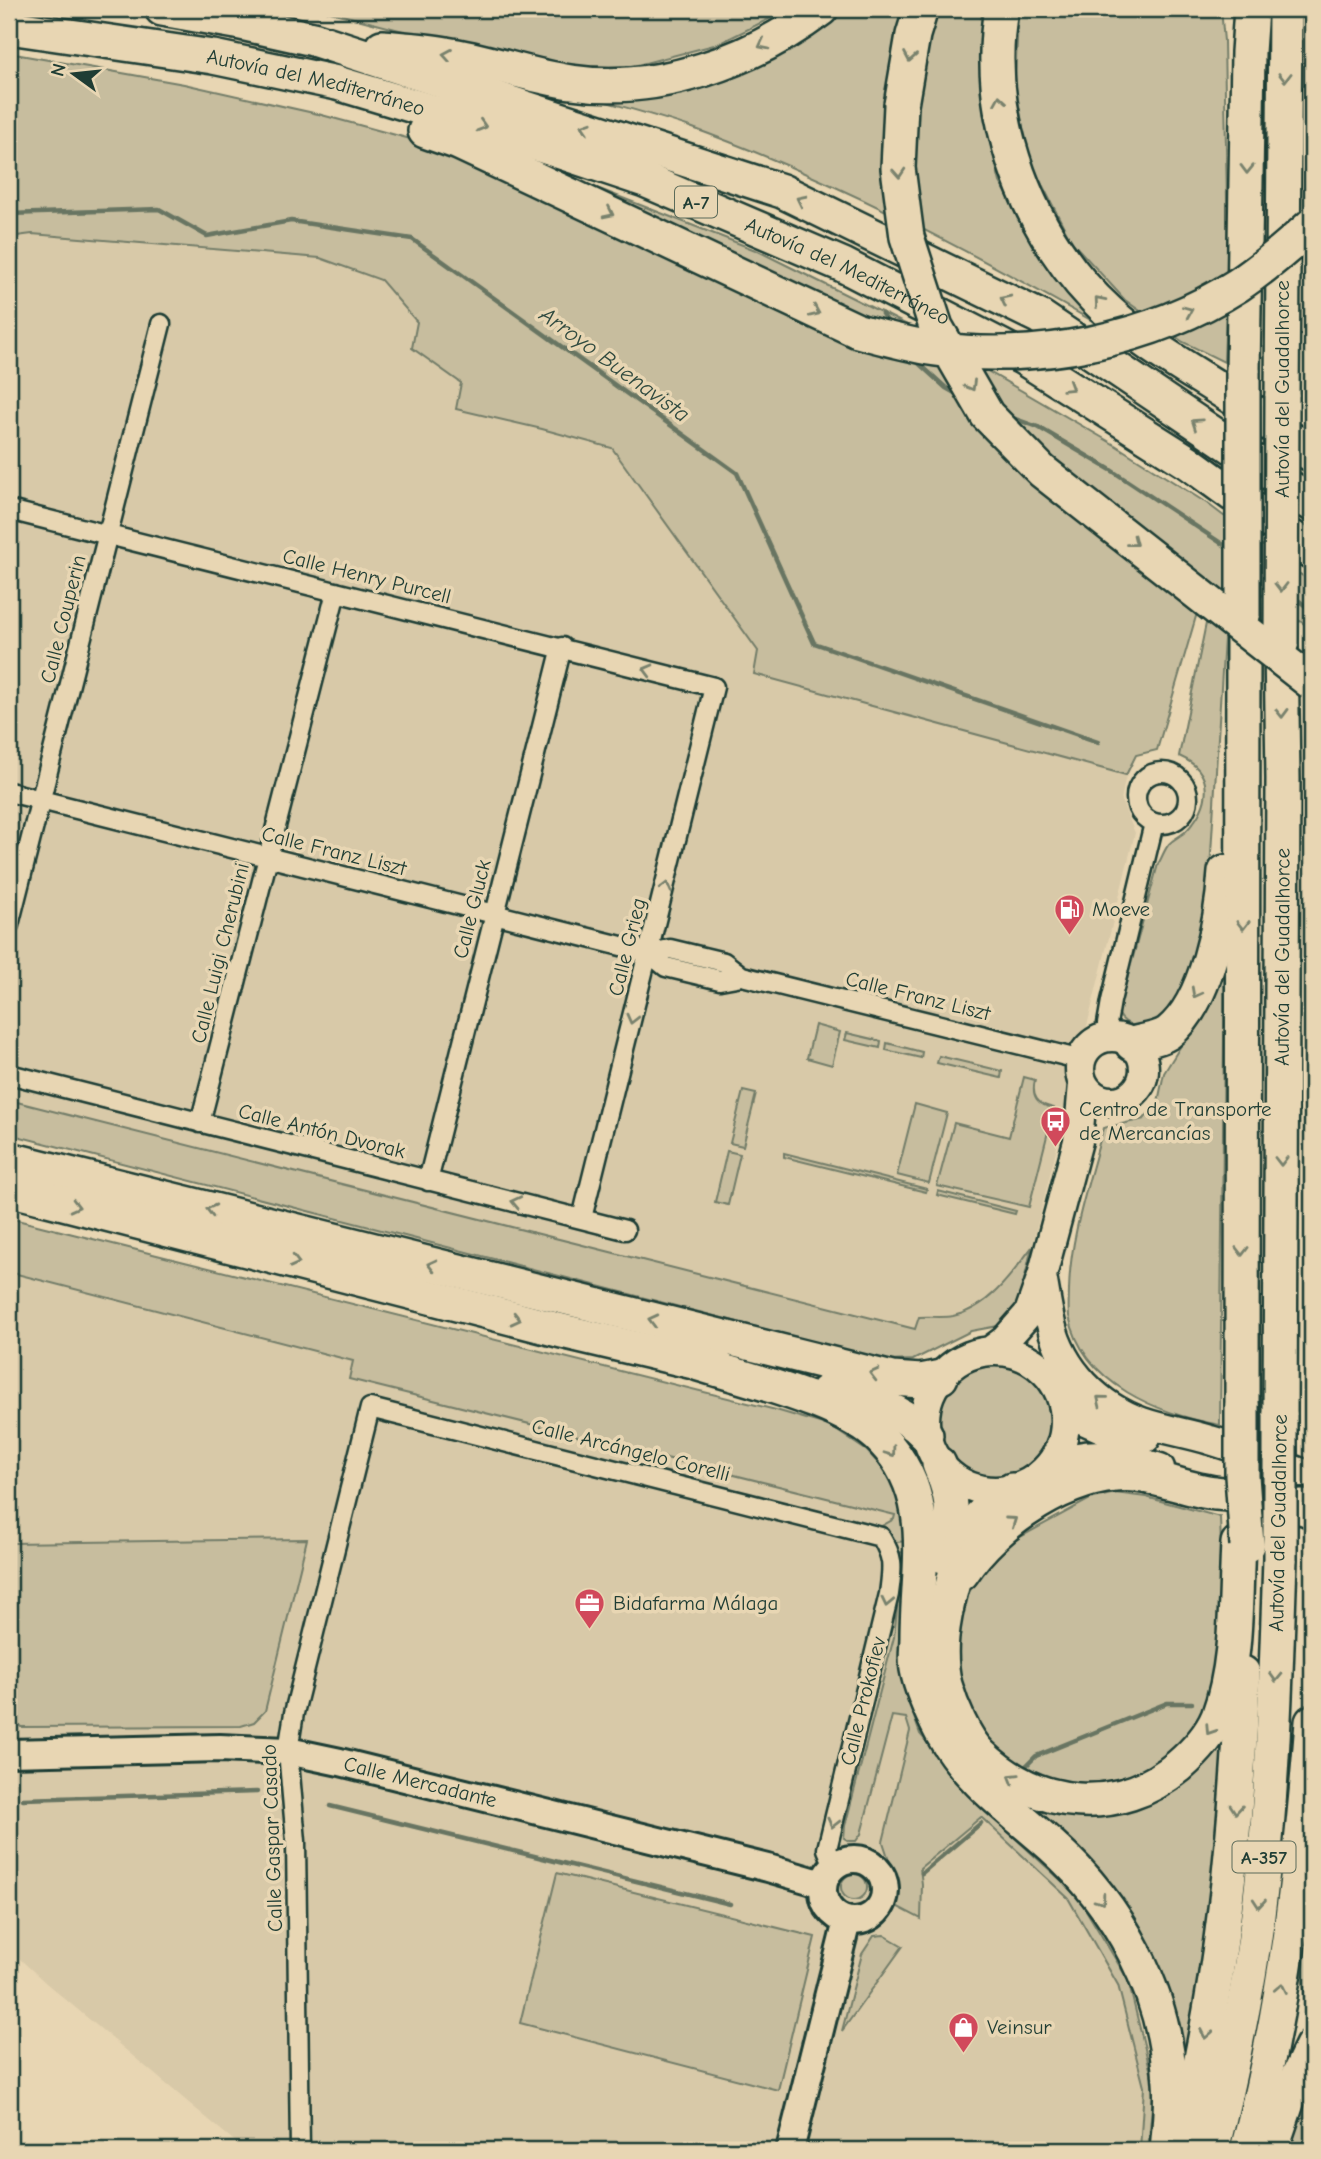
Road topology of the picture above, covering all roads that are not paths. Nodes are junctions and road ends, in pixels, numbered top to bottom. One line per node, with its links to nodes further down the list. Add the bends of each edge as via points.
1 (162, 9): 9 (highway, Autovía del Mediterráneo / A-7)
2 (821, 9): 9 (highway, one-way to 9, via 793,30 730,61 663,80 617,83 572,82 447,54)
3 (921, 9): 20 (highway, one-way to 20, bridge, via 901,105 898,168 907,237 936,327 988,415 1042,471)
4 (1001, 9): 13 (highway, one-way to 4, via 1249,408 1166,356 1108,311 1070,268 1032,210 1007,145 997,80)
5 (1242, 9): 10 (highway)
6 (1251, 9): 10 (highway)
7 (1285, 9): 67 (highway, Autovía del Guadalhorce / A-357, one-way to 67, bridge, via 1280,1559 1271,1783 1258,1916 1233,2065)
8 (9, 27): 11 (highway, one-way to 11, bridge, via 337,102 459,143 858,331 938,349 1053,349 1124,334 1196,308 1236,286); 17 (highway, Autovía del Mediterráneo / A-7, one-way to 17, via 213,57 337,83 645,180 844,265 1022,357 1188,462)
9 (313, 39): 14 (highway, Autovía del Mediterráneo / A-7, one-way to 9, via 1040,317 782,191)
10 (1248, 52): 22 (highway, one-way to 22, bridge)
11 (1312, 225)
12 (161, 324): 16 (street, Calle Couperin)
13 (1312, 455)
14 (1312, 504)
15 (9, 510): 16 (street, Calle Henry Purcell)
16 (108, 537): 18 (street, Calle Henry Purcell); 24 (street, Calle Couperin)
17 (1312, 552)
18 (336, 592): 19 (street, Calle Henry Purcell); 26 (street, Calle Luigi Cherubini)
19 (562, 647): 21 (street, Calle Henry Purcell, one-way to 19); 27 (street, Calle Gluck)
20 (1312, 683)
21 (714, 687): 29 (street, Calle Grieg, one-way to 21)
22 (1244, 710): 30 (highway, one-way to 30, via 1230,781 1223,899 1205,976 1183,1016 1167,1034); 50 (highway, one-way to 50, bridge, via 1242,1406)
23 (9, 792): 24 (street, Calle Franz Liszt)
24 (40, 800): 26 (street, Calle Franz Liszt); 28 (street, Calle Couperin)
25 (1153, 823): 30 (street, via 1107,1024)
26 (268, 857): 27 (street, Calle Franz Liszt); 34 (street, Calle Luigi Cherubini)
27 (494, 914): 29 (street, Calle Franz Liszt); 37 (street, Calle Gluck)
28 (9, 925)
29 (649, 953): 31 (street, Calle Franz Liszt, via 670,949 724,962 742,976); 39 (street, Calle Grieg, one-way to 39)
30 (1122, 1040): 31 (main road, via 1103,1038 1094,1044); 33 (main road, via 1139,1052 1144,1073 1135,1092)
31 (1083, 1072): 33 (main road, via 1097,1098); 35 (main road)
32 (9, 1074): 34 (street, Calle Antón Dvorak)
33 (1116, 1101): 35 (main road, via 1092,1117)
34 (200, 1123): 37 (street, Calle Antón Dvorak)
35 (1078, 1141): 41 (main road)
36 (9, 1160): 44 (highway, one-way to 36, via 892,1379)
37 (428, 1181): 39 (street, Calle Antón Dvorak, one-way to 37)
38 (9, 1189): 43 (highway, one-way to 43)
39 (582, 1218): 40 (street, Calle Antón Dvorak)
40 (625, 1230)
41 (1042, 1276): 42 (main road, via 1029,1313); 45 (main road, via 1036,1332); 49 (main road, one-way to 41, via 1212,1440 1144,1423 1101,1402 1059,1349)
42 (990, 1351): 44 (main road, via 963,1359); 45 (main road, via 1023,1356 1037,1364)
43 (699, 1364): 47 (highway, via 888,1407 914,1422); 56 (highway, one-way to 56, via 849,1415 883,1440 905,1470 918,1503 922,1546 917,1668)
44 (941, 1377): 47 (main road, via 925,1420)
45 (1056, 1387): 48 (main road, via 1066,1418 1065,1436); 49 (main road, via 1081,1419 1100,1427)
46 (370, 1408): 53 (street, Calle Arcángelo Corelli); 58 (street, Calle Gaspar Casado)
47 (932, 1450): 51 (main road, via 953,1478 971,1488); 56 (highway, via 953,1503 926,1648)
48 (1048, 1469): 50 (main road, via 1077,1457 1097,1455); 51 (main road)
49 (1307, 1474)
50 (1250, 1485): 52 (main road); 54 (highway, bridge); 55 (highway, one-way to 50, via 963,1572 982,1547 1009,1521 1072,1486 1101,1476 1137,1475 1215,1493)
51 (1012, 1490): 55 (highway, via 975,1520 965,1536)
52 (1309, 1509)
53 (880, 1537): 60 (street, Calle Prokofiev, one-way to 60, via 890,1552 889,1594 827,1849)
54 (1242, 1544): 55 (highway, one-way to 55, via 1231,1670 1217,1718 1195,1752 1164,1779 1129,1794 1090,1801 1049,1796 1012,1779 980,1754 959,1721 945,1684); 66 (highway, one-way to 66, via 1239,1784 1228,1896 1212,2002)
55 (944, 1614)
56 (929, 1704): 65 (highway, one-way to 65, via 943,1735 973,1776 1055,1849 1120,1924 1147,1981 1163,2033 1170,2082)
57 (1312, 1722): 68 (highway, A-357, one-way to 57, via 1291,1938)
58 (288, 1751): 59 (street, Calle Mercadante); 60 (street, Calle Mercadante, via 768,1868); 63 (street, Calle Gaspar Casado, via 296,1841)
59 (9, 1753)
60 (829, 1875): 61 (street, via 825,1903); 61 (street, via 843,1860 853,1858 873,1864 884,1882 883,1902 877,1911 868,1918)
61 (847, 1921): 64 (street)
62 (1312, 2046): 69 (highway)
63 (300, 2150)
64 (790, 2150)
65 (1167, 2150)
66 (1180, 2150)
67 (1212, 2150)
68 (1247, 2150)
69 (1271, 2150)

